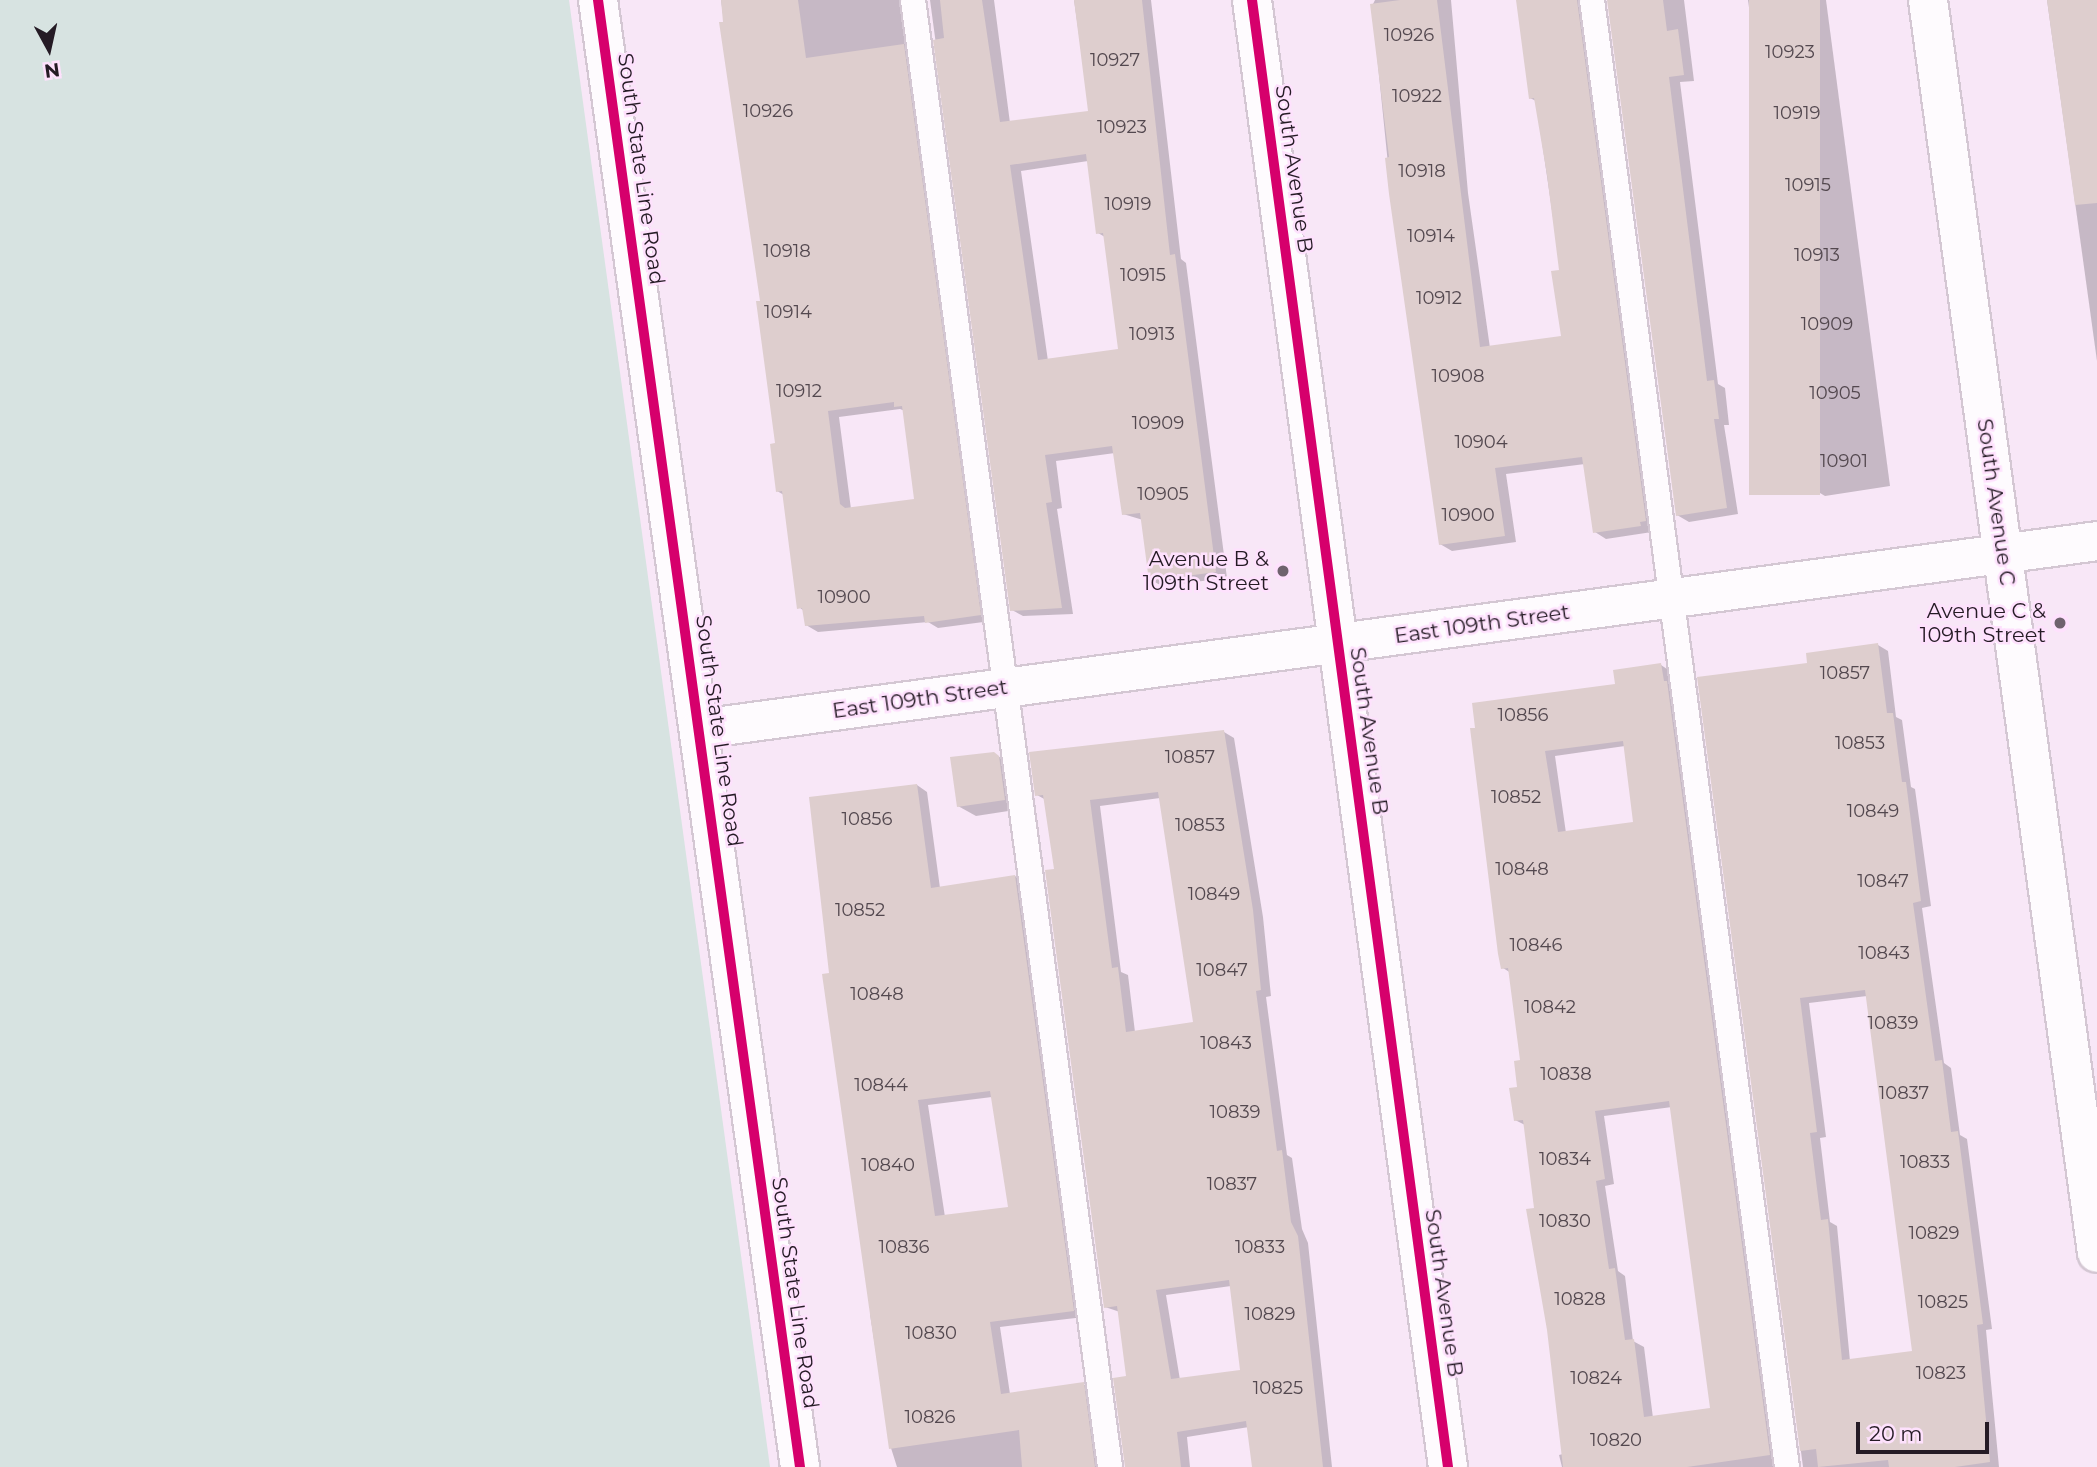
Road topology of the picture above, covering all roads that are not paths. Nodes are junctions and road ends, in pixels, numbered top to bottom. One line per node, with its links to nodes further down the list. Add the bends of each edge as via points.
1 (598, 0): 11 (street, South State Line Road)
2 (913, 0): 10 (lane)
3 (1252, 0): 9 (street, South Avenue B)
4 (1592, 0): 8 (lane)
5 (1928, 0): 7 (street, South Avenue C)
6 (2097, 541): 7 (street, East 109th Street)
7 (2003, 554): 8 (street, East 109th Street); 12 (street, South Avenue C)
8 (1671, 599): 9 (street, East 109th Street); 16 (lane)
9 (1338, 643): 10 (street, East 109th Street); 15 (street, South Avenue B)
10 (1005, 688): 11 (street, East 109th Street); 14 (lane)
11 (700, 729): 13 (street, South State Line Road)
12 (2097, 1253)
13 (800, 1467)
14 (1110, 1467)
15 (1448, 1467)
16 (1787, 1467)

